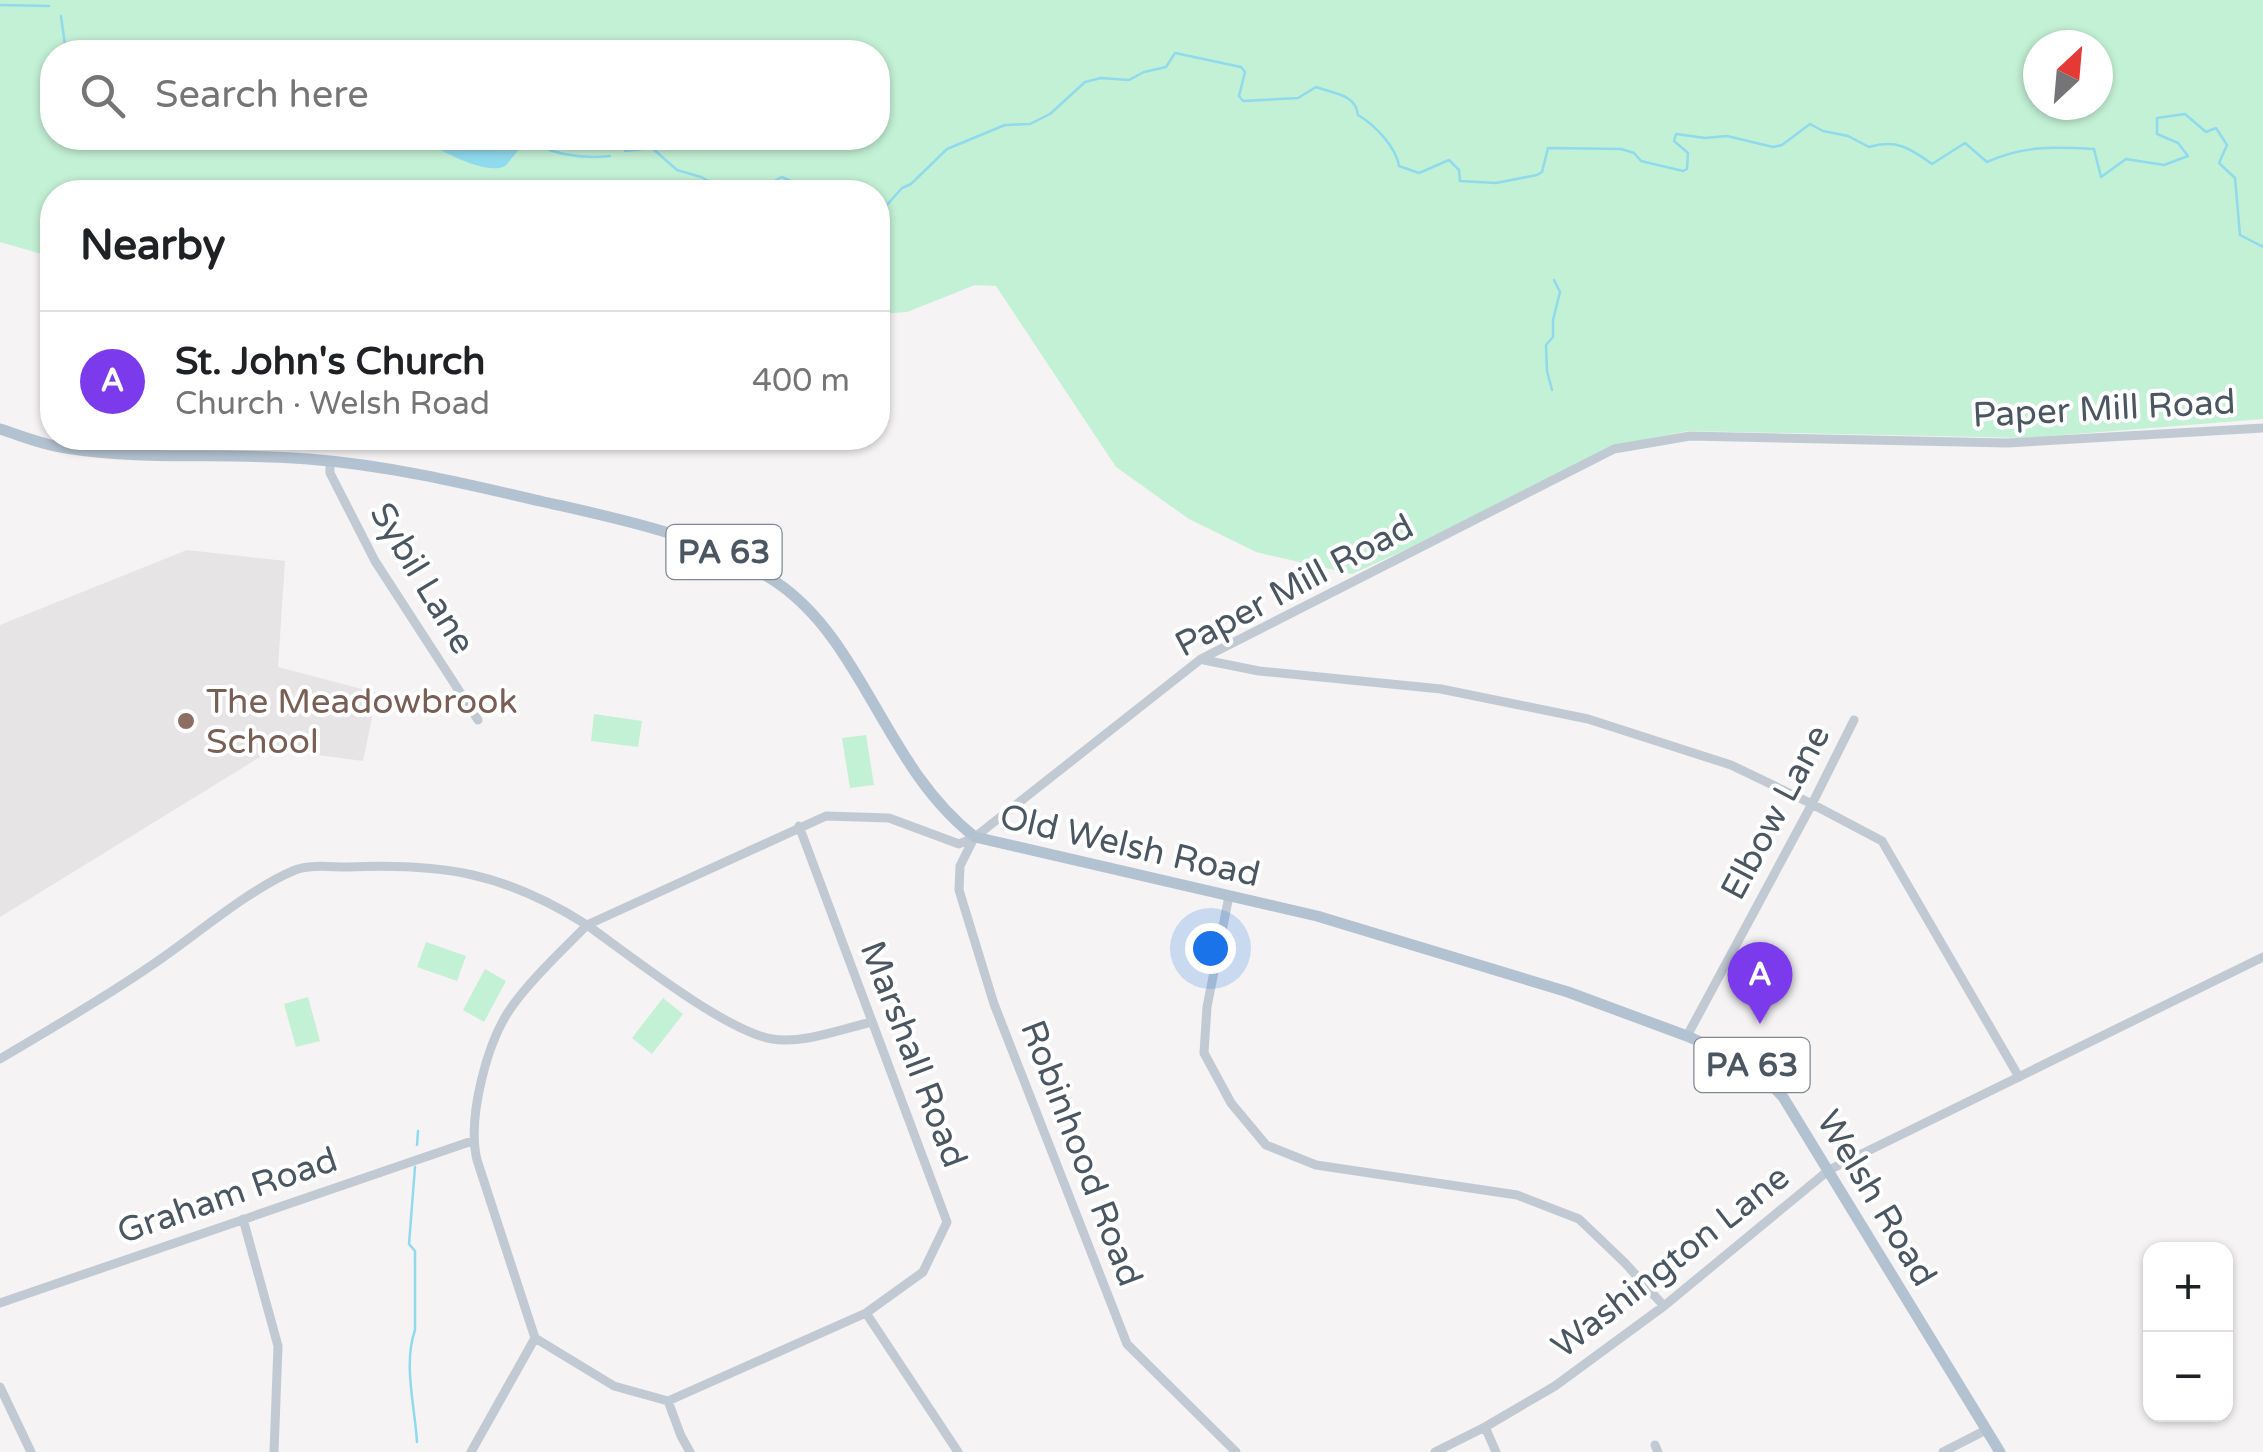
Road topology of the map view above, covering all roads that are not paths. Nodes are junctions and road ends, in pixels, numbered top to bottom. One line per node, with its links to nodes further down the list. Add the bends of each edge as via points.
1 (2263, 428): 6 (street, Paper Mill Road, via 2008,444 1690,436 1614,450)
2 (0, 429): 3 (main road, Old Welsh Road / PA 63)
3 (40, 442)
4 (82, 450): 5 (main road, Old Welsh Road / PA 63)
5 (330, 462): 7 (street, Sybil Lane, via 375,561); 11 (main road, Old Welsh Road / PA 63, via 406,470 591,512 721,551 778,583 820,622 932,798)
6 (1201, 659): 9 (street, via 1441,689 1588,719 1731,765); 11 (street, Paper Mill Road)
7 (478, 720)
8 (1854, 720): 9 (street, Elbow Lane)
9 (1812, 804): 17 (street, Elbow Lane); 19 (street, via 1882,841)
10 (799, 826): 11 (street, via 826,816 888,818 959,844); 14 (street); 16 (street, Marshall Road)
11 (975, 837): 12 (main road, Old Welsh Road / PA 63); 36 (street, Robinhood Road, via 960,866 959,890 994,1004 1127,1344)
12 (1229, 896): 13 (main road, Old Welsh Road / PA 63); 24 (street, via 1206,1006 1204,1053 1231,1103 1266,1145 1316,1165 1517,1195 1579,1219)
13 (1317, 916): 17 (main road, Welsh Road / PA 63, via 1568,992)
14 (587, 925): 16 (street, via 748,1031 803,1038); 18 (street, via 544,898 450,869 299,868); 20 (street, via 507,1014 482,1081)
15 (2263, 957): 19 (street, Washington Lane)
16 (872, 1022): 25 (street, Marshall Road, via 947,1222 923,1272)
17 (1687, 1036): 21 (main road, Welsh Road / PA 63, via 1756,1068 1784,1097)
18 (0, 1059)
19 (2019, 1078): 21 (street, Washington Lane)
20 (472, 1141): 22 (street, Graham Road); 26 (street)
21 (1828, 1170): 24 (street, Washington Lane); 30 (main road, Welsh Road / PA 63)
22 (243, 1218): 23 (street, Graham Road); 32 (street, via 278,1346)
23 (0, 1303)
24 (1664, 1306): 29 (street, Washington Lane)
25 (866, 1314): 28 (street, Marshall Road); 35 (street)
26 (536, 1338): 28 (street, via 614,1386); 33 (street)
27 (0, 1387): 31 (street)
28 (668, 1401): 34 (street)
29 (1486, 1427): 37 (street, Washington Lane); 38 (street)
30 (1986, 1430): 39 (street); 40 (main road, Welsh Road / PA 63)
31 (32, 1452)
32 (274, 1452)
33 (471, 1452)
34 (690, 1452)
35 (958, 1452)
36 (1236, 1452)
37 (1435, 1452)
38 (1496, 1452)
39 (1943, 1452)
40 (2000, 1452)

